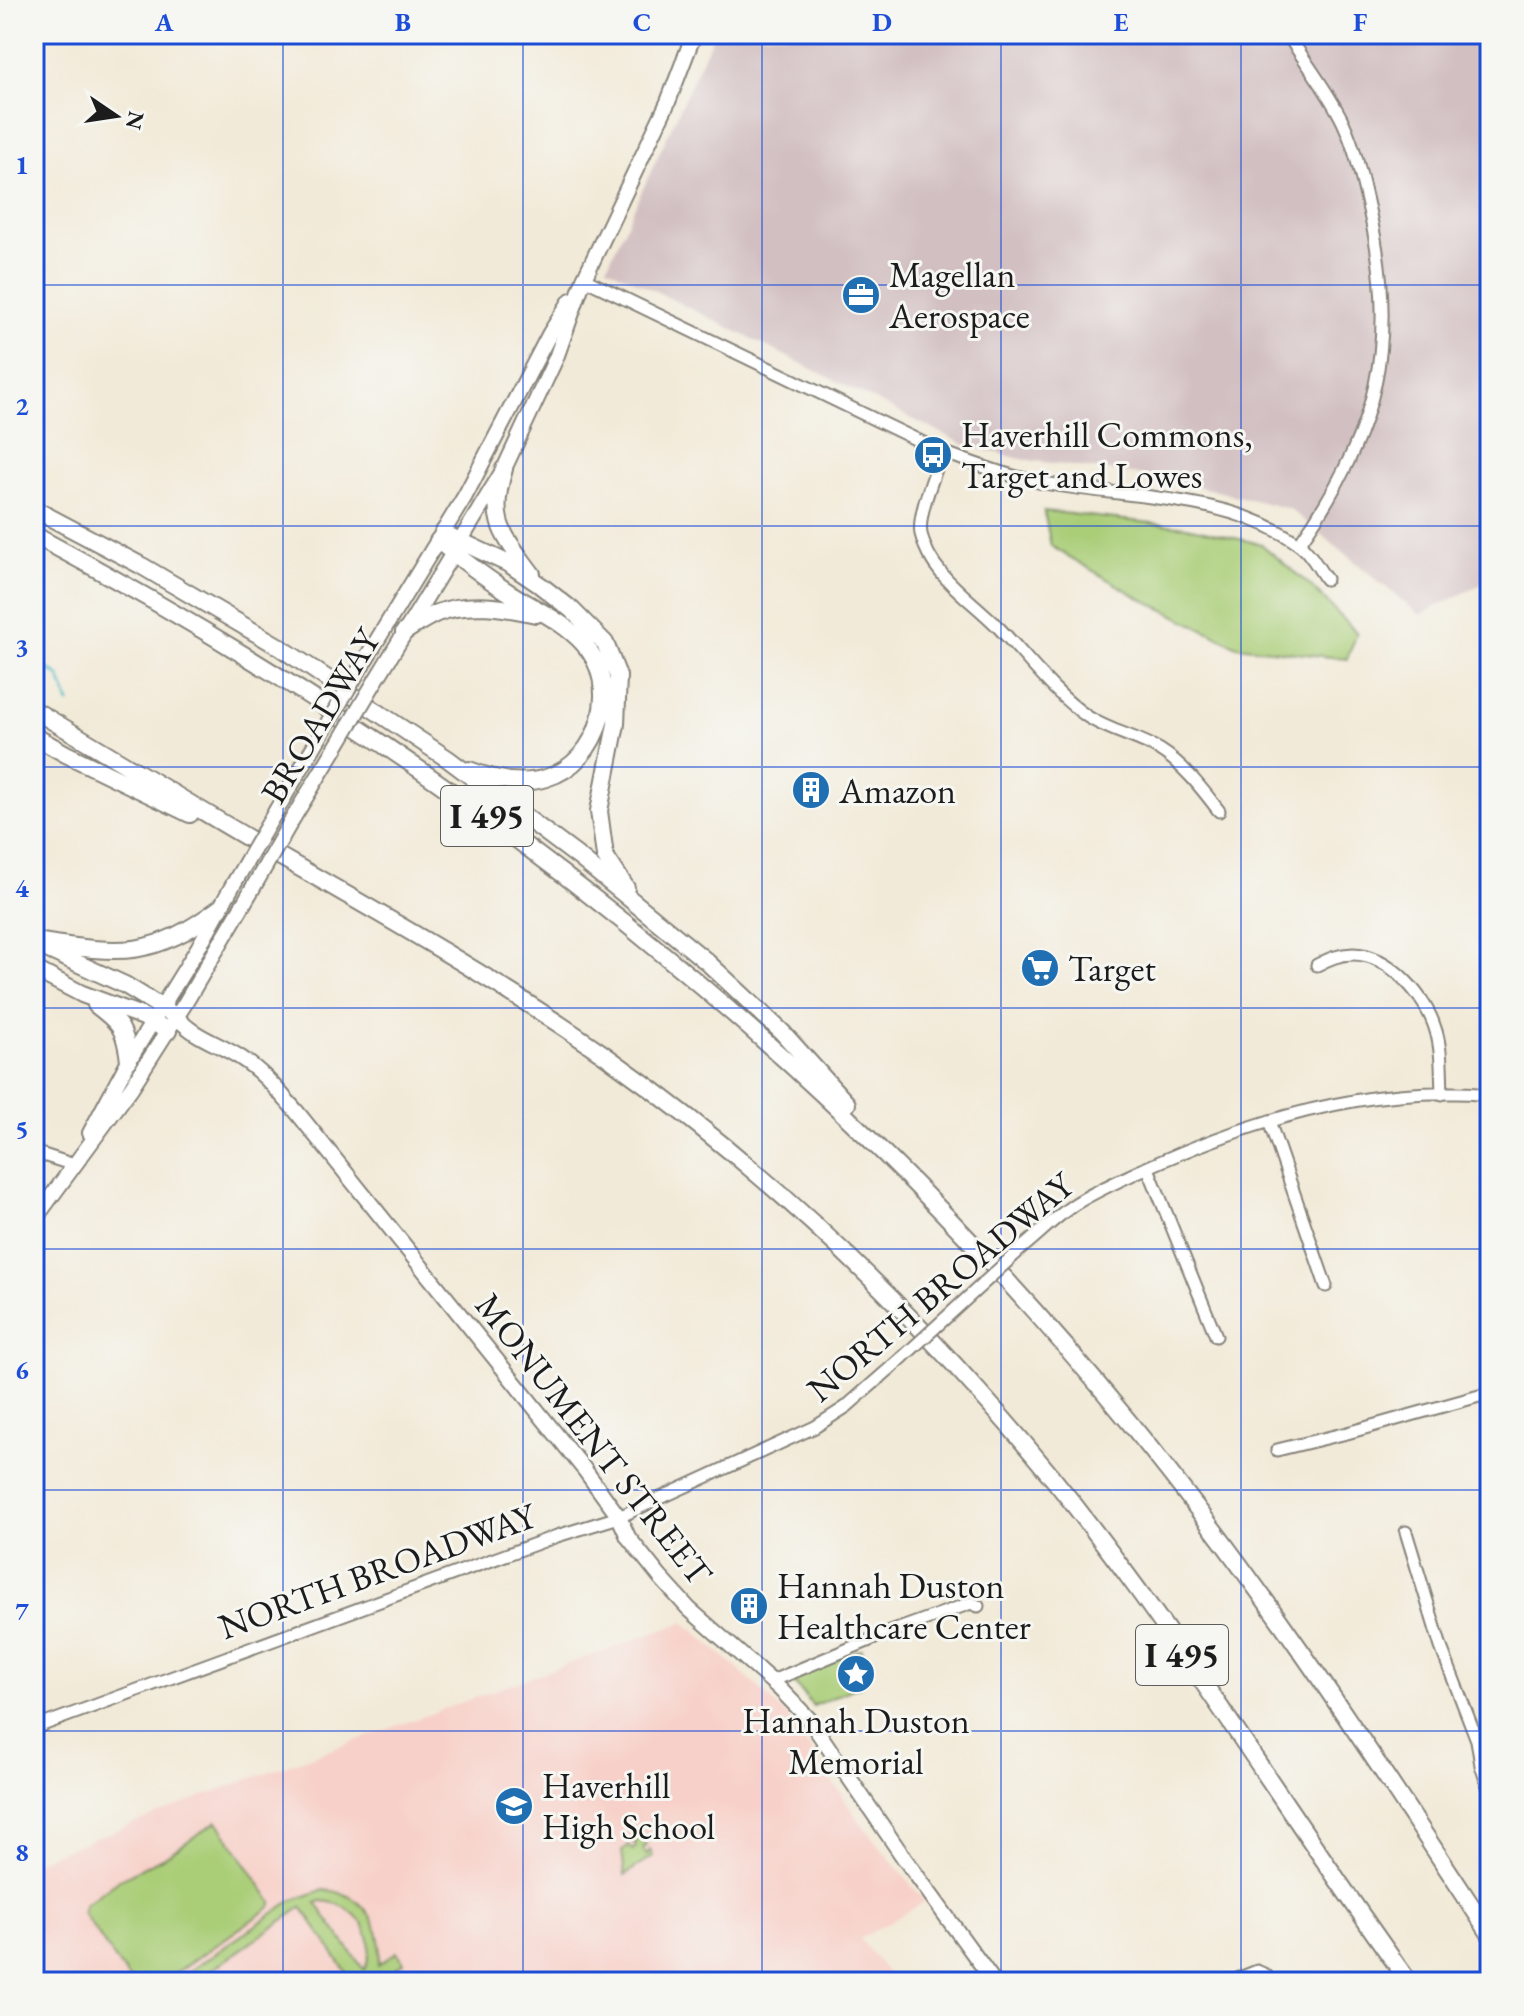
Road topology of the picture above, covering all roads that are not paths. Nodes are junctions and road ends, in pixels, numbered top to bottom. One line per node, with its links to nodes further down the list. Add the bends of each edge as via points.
1 (694, 34): 3 (main road, BROADWAY, via 668,102)
2 (1287, 34): 9 (street, via 1324,87 1356,158 1377,242 1384,316 1373,394 1360,433 1323,510)
3 (584, 279): 4 (street); 5 (main road, BROADWAY, via 556,358); 8 (main road, BROADWAY)
4 (942, 452): 9 (street, via 1036,481 1214,508); 18 (street, via 922,515 921,533 934,563 1085,715 1160,750)
5 (504, 469): 10 (main road, BROADWAY); 12 (highway, via 496,512 502,531)
6 (34, 509): 17 (highway, via 278,646)
7 (34, 535): 32 (highway, I 495, via 323,702 509,831 698,982)
8 (440, 537): 10 (highway); 21 (main road, BROADWAY, bridge)
9 (1299, 544): 11 (street)
10 (458, 547): 12 (highway, via 509,564); 13 (highway, via 502,589); 14 (main road, BROADWAY)
11 (1326, 579)
12 (540, 585): 20 (highway, via 605,643 618,676 616,724 599,811 605,856)
13 (550, 618): 14 (highway, via 473,606 437,613); 17 (highway, via 583,643 598,664 603,712 592,741 577,760 549,777 530,781 504,781)
14 (404, 632): 26 (main road, BROADWAY, bridge)
15 (34, 710): 19 (highway, I 495)
16 (34, 738): 19 (highway)
17 (454, 764): 20 (highway)
18 (1219, 811)
19 (268, 849): 52 (highway, I 495, via 449,954 608,1057 691,1119 865,1272 988,1402 1085,1519)
20 (636, 903): 32 (highway, via 782,1032)
21 (220, 908): 22 (highway, via 167,942 133,950 91,951); 26 (main road, BROADWAY)
22 (34, 942): 26 (highway, via 125,985)
23 (1317, 965): 28 (street, via 1336,955 1356,954 1407,982 1436,1029)
24 (34, 969): 25 (highway)
25 (82, 994): 26 (highway); 27 (highway, via 121,1025)
26 (169, 1021): 27 (main road, BROADWAY); 33 (main road, BROADWAY, via 131,1088); 40 (main road, MONUMENT STREET, via 269,1079)
27 (129, 1060): 33 (main road, BROADWAY)
28 (1442, 1094): 29 (street, NORTH BROADWAY); 30 (street, NORTH BROADWAY, via 1381,1098)
29 (1490, 1095)
30 (1269, 1121): 34 (street, NORTH BROADWAY); 36 (street)
31 (34, 1152): 33 (street)
32 (893, 1162): 48 (highway, I 495, via 1033,1309 1180,1485 1295,1640)
33 (74, 1165): 35 (main road, BROADWAY)
34 (1148, 1168): 37 (street); 40 (street, NORTH BROADWAY, bridge, via 1075,1204 846,1407 816,1427)
35 (34, 1220)
36 (1326, 1286)
37 (1216, 1336)
38 (1490, 1393): 39 (street)
39 (1277, 1450)
40 (619, 1517): 43 (main road, MONUMENT STREET, via 628,1537 689,1609); 44 (street, NORTH BROADWAY)
41 (1406, 1532): 46 (street, via 1441,1647)
42 (978, 1606): 43 (street, via 971,1603 920,1621)
43 (772, 1681): 50 (main road, MONUMENT STREET, via 830,1747)
44 (34, 1728)
45 (1490, 1737): 46 (street)
46 (1477, 1740): 47 (street)
47 (1490, 1793)
48 (1490, 1934)
49 (1266, 1977): 51 (street, via 1254,1972)
50 (994, 1982)
51 (1230, 1982)
52 (1409, 1982)

